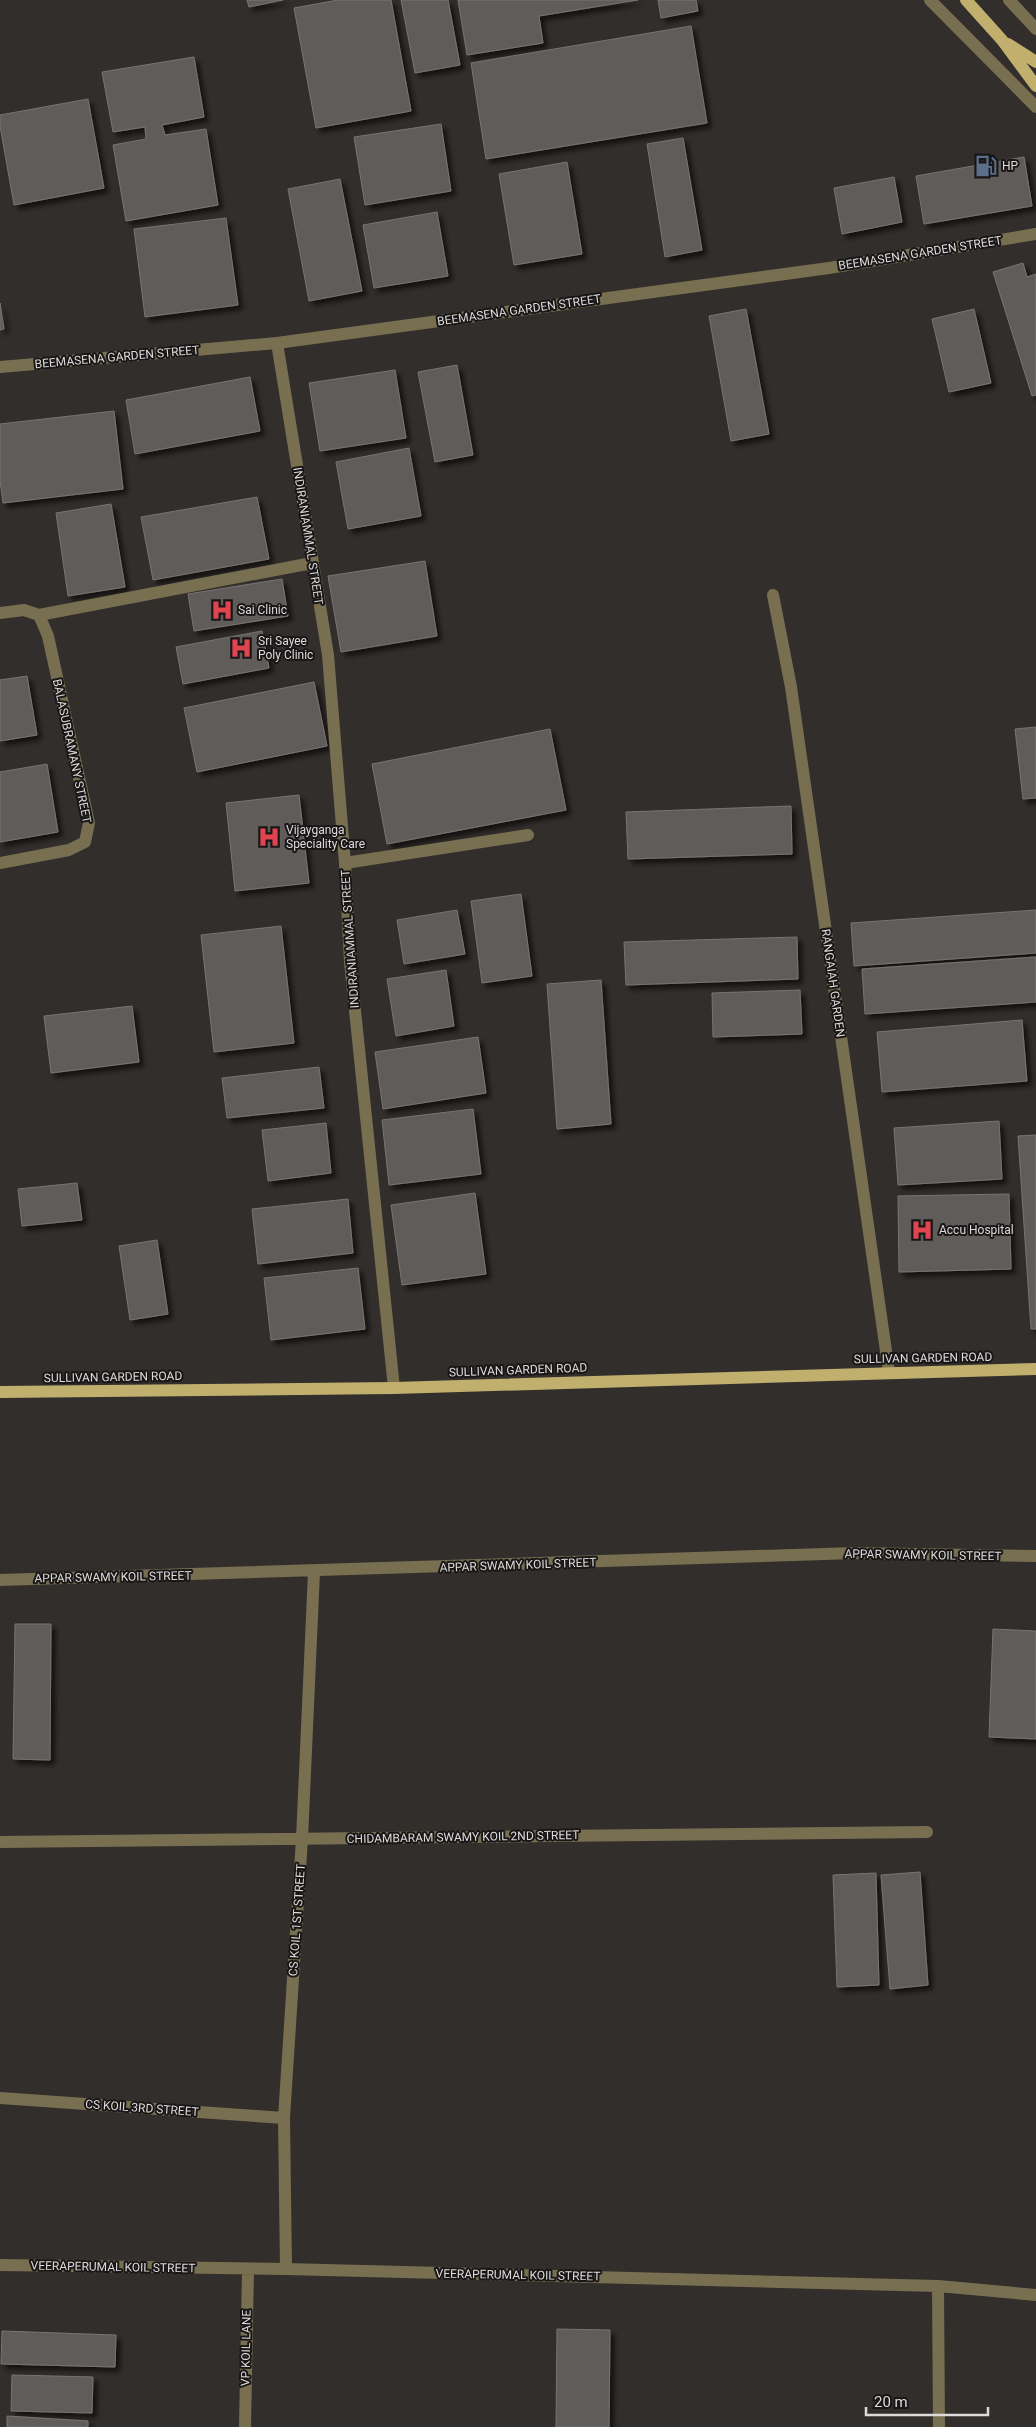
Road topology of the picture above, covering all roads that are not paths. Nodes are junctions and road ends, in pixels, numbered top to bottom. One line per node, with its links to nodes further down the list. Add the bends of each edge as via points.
1 (930, 0): 8 (street)
2 (966, 0): 5 (main road)
3 (1009, 0): 4 (street)
4 (1036, 29)
5 (1002, 40): 6 (main road); 7 (main road)
6 (1036, 62)
7 (1036, 86)
8 (1036, 107)
9 (1036, 234): 10 (street, BEEMASENA GARDEN STREET, via 829,268)
10 (277, 343): 11 (street, BEEMASENA GARDEN STREET); 12 (street, INDIRANIAMMAL STREET)
11 (0, 367)
12 (312, 563): 15 (street); 18 (street, INDIRANIAMMAL STREET, via 328,655)
13 (773, 594): 20 (street, RANGAIAH GARDEN, via 791,687)
14 (0, 613): 15 (street, via 24,610)
15 (39, 615): 17 (street, BALASUBRAMANY STREET, via 48,636 89,823 85,842 69,850)
16 (528, 835): 18 (street)
17 (0, 863)
18 (345, 863): 21 (street, INDIRANIAMMAL STREET, via 350,962)
19 (1036, 1369): 20 (main road, SULLIVAN GARDEN ROAD)
20 (889, 1372): 21 (main road, SULLIVAN GARDEN ROAD)
21 (394, 1388): 22 (main road, SULLIVAN GARDEN ROAD)
22 (0, 1392)
23 (1036, 1556): 24 (street, APPAR SWAMY KOIL STREET, via 855,1553)
24 (314, 1572): 25 (street, APPAR SWAMY KOIL STREET); 27 (street, CS KOIL 1ST STREET)
25 (0, 1580)
26 (927, 1832): 27 (street, CHIDAMBARAM SWAMY KOIL 2ND STREET)
27 (302, 1840): 28 (street, CHIDAMBARAM SWAMY KOIL 2ND STREET); 30 (street, CS KOIL 1ST STREET)
28 (0, 1842)
29 (0, 2098): 30 (street, CS KOIL 3RD STREET)
30 (284, 2118): 32 (street, CS KOIL 1ST STREET)
31 (0, 2264): 33 (street, VEERAPERUMAL KOIL STREET)
32 (286, 2269): 33 (street, VEERAPERUMAL KOIL STREET); 34 (street, VEERAPERUMAL KOIL STREET)
33 (248, 2270): 36 (street, VP KOIL LANE)
34 (938, 2286): 35 (street, VEERAPERUMAL KOIL STREET); 37 (street)
35 (1036, 2296)
36 (246, 2427)
37 (939, 2427)

